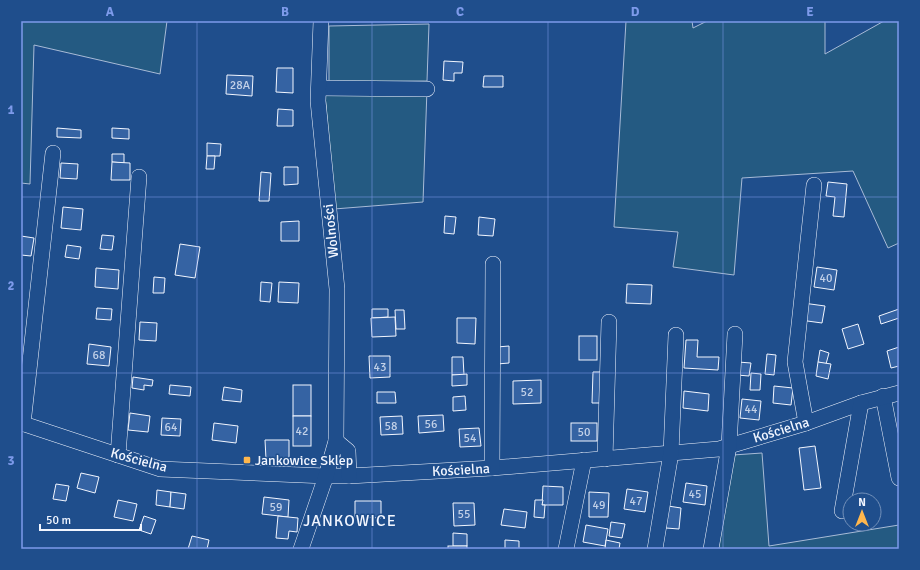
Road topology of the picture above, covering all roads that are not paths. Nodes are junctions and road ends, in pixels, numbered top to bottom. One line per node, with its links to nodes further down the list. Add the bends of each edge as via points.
1 (321, 21): 2 (street, Wolności)
2 (319, 88): 3 (street); 16 (street, Wolności, via 318,101 336,289)
3 (427, 89)
4 (53, 153): 15 (street)
5 (140, 177): 19 (street)
6 (814, 185): 14 (street, via 795,362)
7 (493, 264): 22 (street)
8 (609, 322): 20 (street)
9 (735, 334): 17 (street)
10 (676, 336): 18 (street)
11 (899, 393): 12 (street, Kościelna)
12 (883, 396): 13 (street, Kościelna); 25 (street)
13 (861, 402): 14 (street, Kościelna); 26 (street)
14 (806, 423): 17 (street, Kościelna)
15 (22, 424): 19 (street, Kościelna)
16 (336, 441): 23 (street, Wolności); 24 (street, via 348,451)
17 (729, 446): 18 (street, Kościelna); 30 (street)
18 (671, 453): 20 (street, Kościelna); 29 (street)
19 (118, 455): 23 (street, Kościelna, via 160,469)
20 (605, 459): 21 (street, Kościelna)
21 (584, 460): 22 (street, Kościelna); 28 (street)
22 (492, 468): 24 (street, Kościelna)
23 (326, 476): 24 (street, Kościelna); 27 (street, Wolności)
24 (349, 476)
25 (899, 478)
26 (845, 492)
27 (300, 549)
28 (566, 549)
29 (655, 549)
30 (711, 549)

